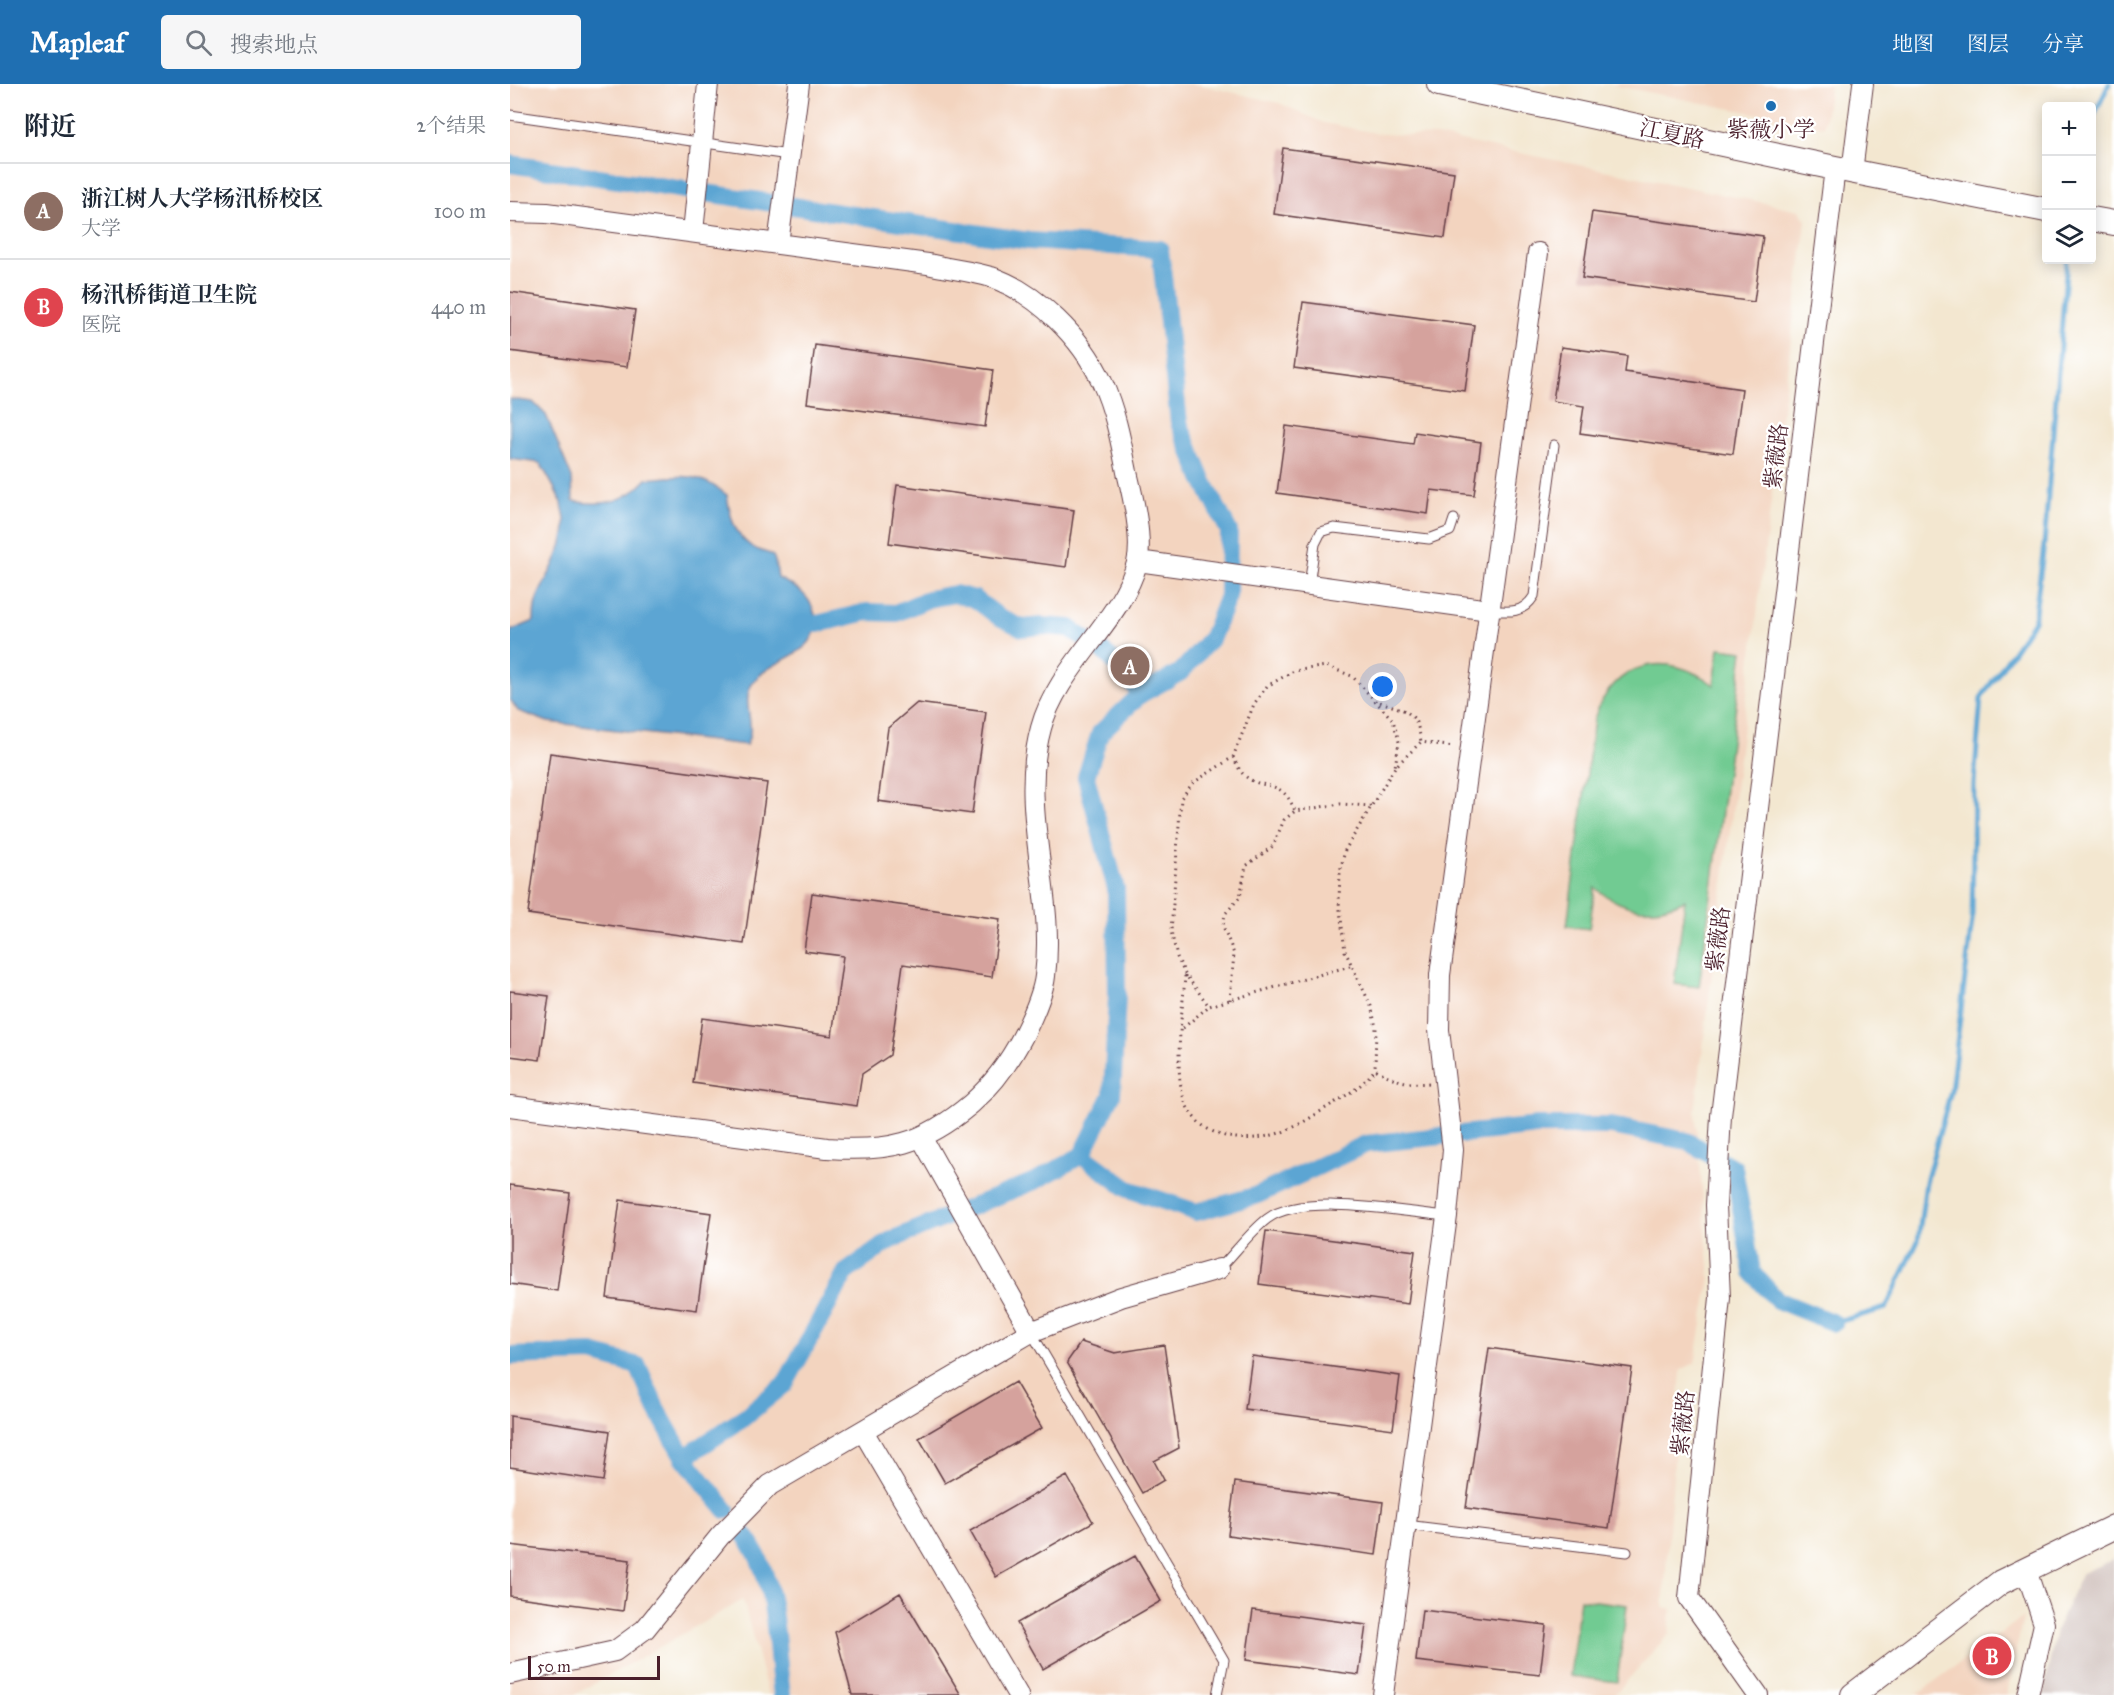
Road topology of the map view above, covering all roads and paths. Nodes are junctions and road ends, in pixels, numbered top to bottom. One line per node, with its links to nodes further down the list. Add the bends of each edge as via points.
1 (708, 84): 12 (street)
2 (799, 84): 6 (street)
3 (1439, 84): 7 (street, 江夏路)
4 (1863, 84): 7 (street, 紫薇路)
5 (510, 115): 6 (lane)
6 (789, 155): 13 (street)
7 (1843, 170): 8 (street, 江夏路); 48 (street, 紫薇路, via 1721,1116 1716,1205 1720,1298 1689,1598)
8 (2042, 209)
9 (510, 212): 12 (street, via 547,213)
10 (2096, 220): 11 (street)
11 (2114, 223)
12 (693, 232): 13 (street)
13 (778, 244): 17 (street, via 928,264 991,277 1025,294 1057,321 1085,353 1113,413 1135,509)
14 (1538, 253): 19 (street)
15 (1554, 445): 19 (lane, via 1534,596 1528,606 1513,613)
16 (1454, 519): 18 (lane, via 1450,531 1429,539 1334,528 1321,532 1315,544)
17 (1138, 561): 18 (street); 35 (street, via 1130,582 1055,692 1041,727 1033,804 1047,928 1045,978 1029,1024 1007,1066 986,1090 951,1120)
18 (1309, 585): 19 (street)
19 (1489, 610): 22 (street)
20 (1378, 702): 21 (path, via 1409,712 1419,724); 23 (path, via 1352,676 1335,669 1326,666 1294,671 1267,686 1254,704); 24 (path, via 1393,720 1400,742)
21 (1420, 742): 22 (path); 24 (path)
22 (1470, 750): 33 (street, via 1440,975 1439,1030)
23 (1233, 758): 26 (path, via 1244,775 1290,797); 28 (path, via 1193,783 1181,798 1171,931 1176,957)
24 (1395, 767): 25 (path)
25 (1371, 806): 26 (path, via 1340,804); 27 (path, via 1345,850 1340,872 1339,902)
26 (1295, 811): 29 (path, via 1284,820 1273,846 1246,866 1240,897 1225,914 1223,926 1234,954)
27 (1350, 966): 29 (path); 32 (path, via 1371,1006 1376,1027)
28 (1185, 974): 30 (path); 31 (path)
29 (1230, 1000): 30 (path)
30 (1209, 1006): 31 (path)
31 (1182, 1029): 32 (path, via 1179,1082 1185,1103 1196,1122 1215,1134 1269,1137 1294,1127 1356,1089)
32 (1376, 1069): 33 (path, via 1395,1081 1413,1085)
33 (1445, 1080): 36 (street, via 1453,1150)
34 (510, 1106): 35 (street, via 827,1148 868,1151)
35 (921, 1137): 38 (street)
36 (1448, 1216): 37 (lane, via 1315,1204 1288,1209 1268,1219); 40 (street)
37 (1219, 1269): 38 (street, via 1121,1297)
38 (1031, 1332): 39 (street); 46 (lane, via 1224,1660)
39 (863, 1431): 44 (street, via 770,1485 720,1536 645,1629 615,1651); 45 (street)
40 (1406, 1525): 42 (lane); 47 (street)
41 (2114, 1527): 43 (street)
42 (1627, 1552)
43 (2026, 1570): 49 (street, via 2001,1582); 50 (street, via 2044,1624)
44 (510, 1674)
45 (1018, 1695)
46 (1217, 1695)
47 (1383, 1695)
48 (1758, 1695)
49 (1853, 1695)
50 (2028, 1695)

